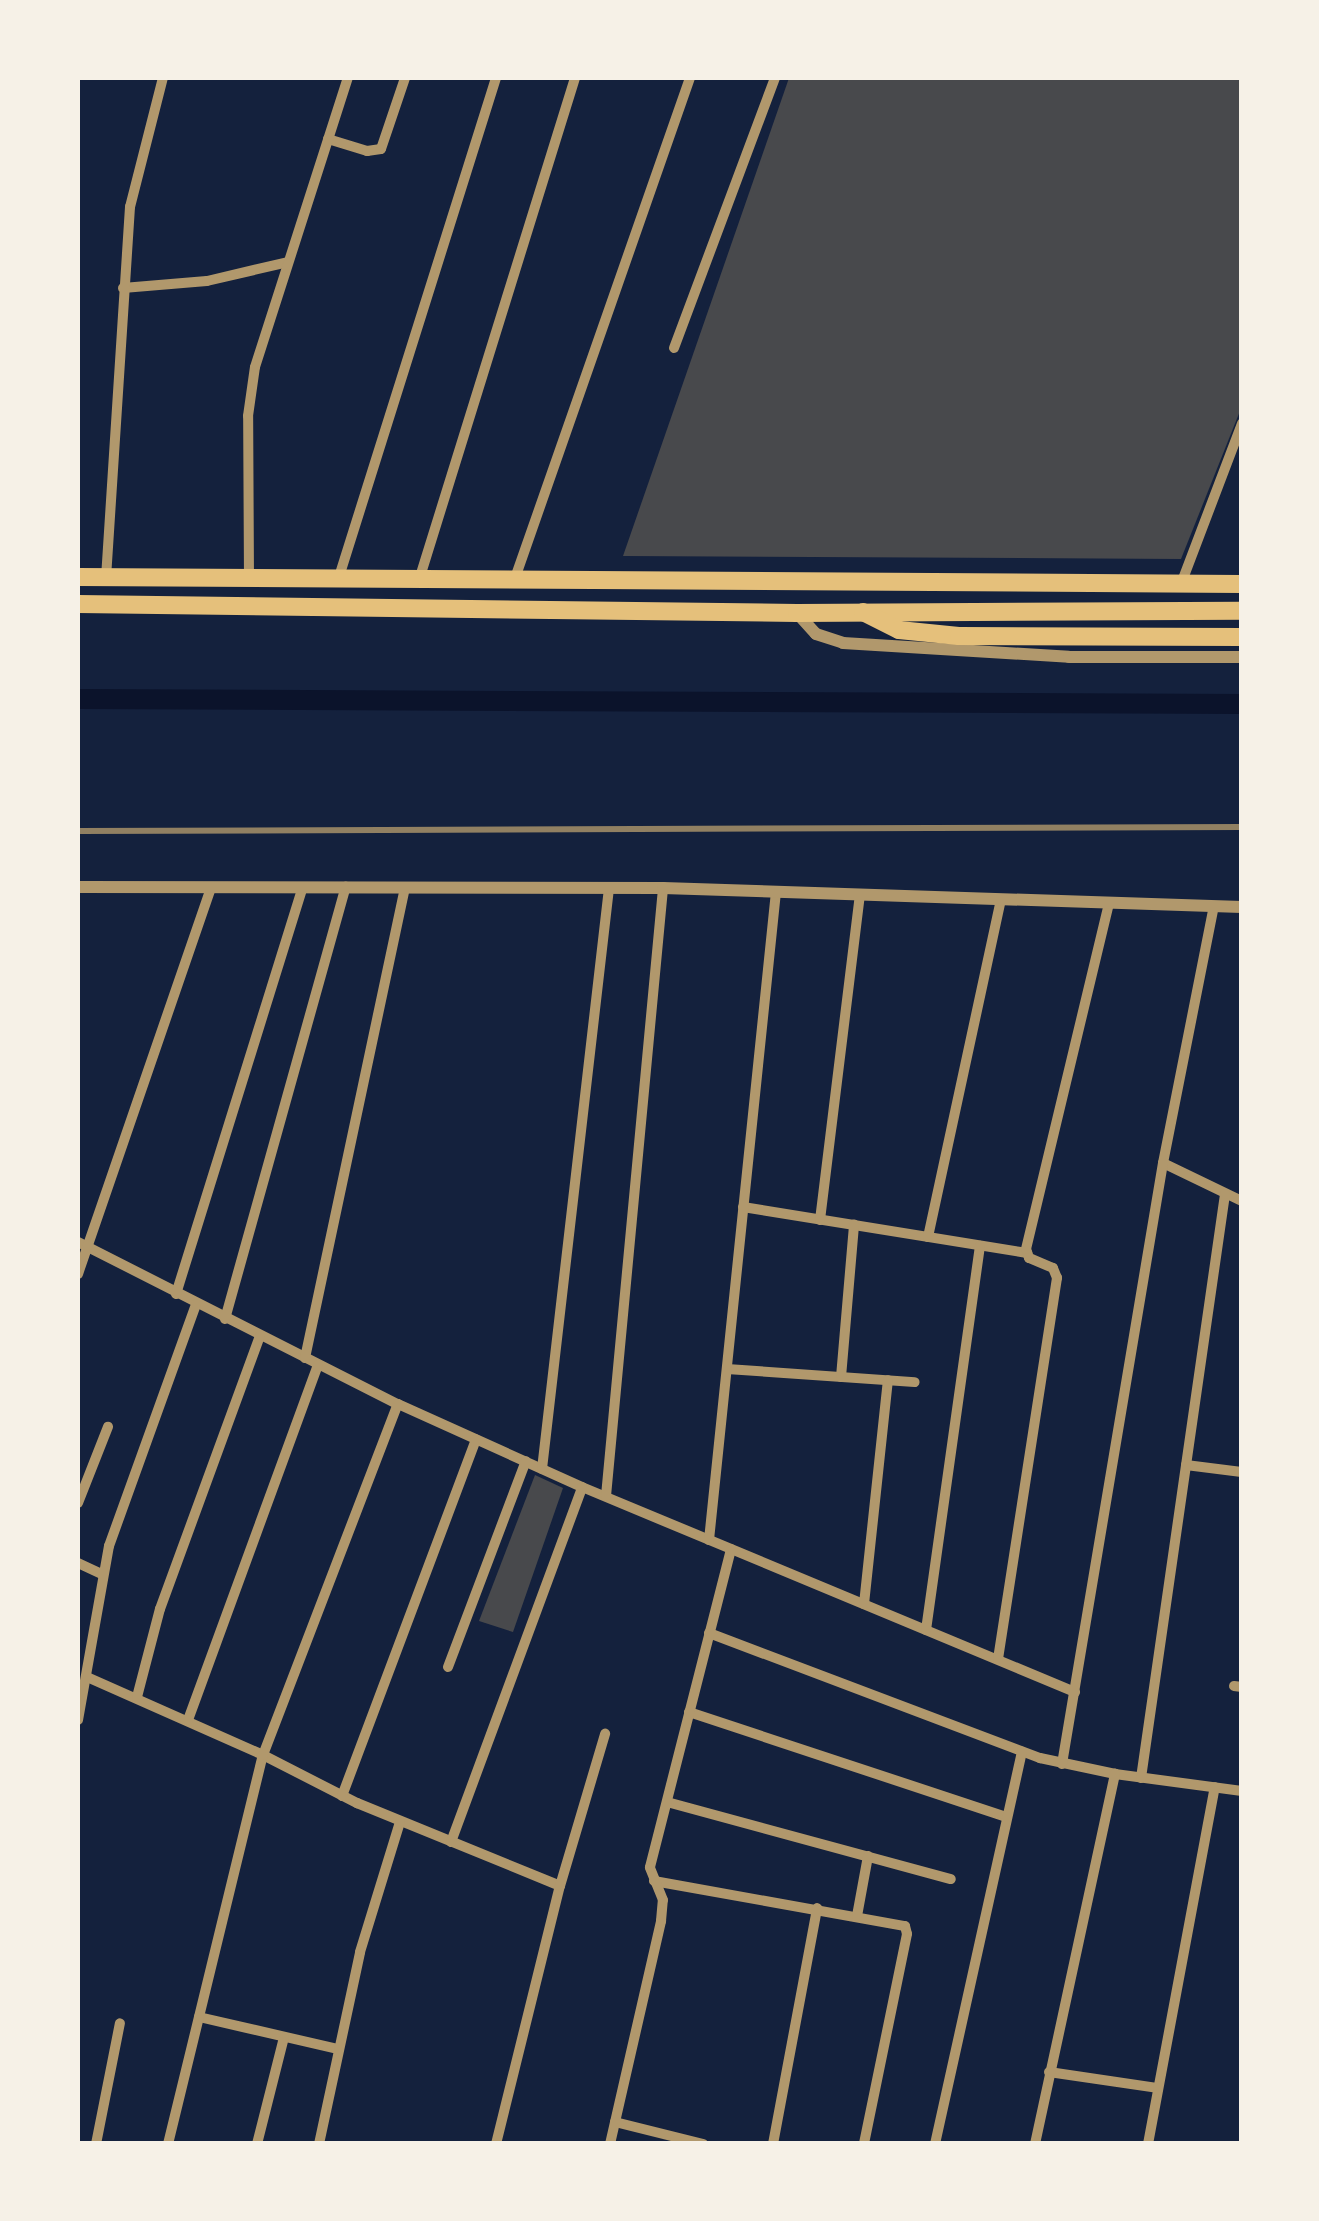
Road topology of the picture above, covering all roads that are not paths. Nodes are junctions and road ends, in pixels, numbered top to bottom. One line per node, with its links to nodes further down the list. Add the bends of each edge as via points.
1 (163, 78): 10 (street, via 130,207)
2 (348, 78): 8 (street)
3 (404, 78): 8 (street, via 380,148 367,151)
4 (496, 78): 16 (street)
5 (575, 78): 17 (street)
6 (690, 78): 18 (street)
7 (775, 78): 11 (street)
8 (328, 139): 9 (street)
9 (288, 262): 10 (street, via 207,281); 15 (street, via 250,397)
10 (122, 288): 14 (street)
11 (674, 348)
12 (1242, 424): 19 (street)
13 (78, 578): 14 (highway)
14 (106, 578): 15 (highway)
15 (249, 581): 16 (highway)
16 (338, 581): 17 (highway)
17 (418, 582): 18 (highway)
18 (514, 582): 19 (highway)
19 (1181, 584): 20 (highway)
20 (1242, 584)
21 (78, 604): 24 (highway)
22 (1242, 611): 23 (highway)
23 (864, 612): 24 (highway); 25 (highway, via 899,630 1066,639)
24 (797, 613): 26 (street, via 816,634 843,644 1069,658)
25 (1242, 636)
26 (1242, 657)
27 (78, 887): 28 (street)
28 (212, 887): 29 (street); 47 (street)
29 (303, 887): 30 (street); 51 (street)
30 (346, 887): 31 (street); 53 (street)
31 (405, 888): 32 (street); 55 (street)
32 (609, 888): 33 (street); 66 (street)
33 (662, 888): 34 (street); 69 (street)
34 (776, 892): 35 (street); 43 (street)
35 (860, 895): 36 (street); 44 (street)
36 (1001, 900): 37 (street); 46 (street)
37 (1109, 904): 38 (street); 49 (street)
38 (1214, 906): 39 (street); 40 (street)
39 (1242, 907)
40 (1163, 1163): 41 (street); 81 (street)
41 (1225, 1194): 42 (street); 65 (street)
42 (1242, 1201)
43 (743, 1207): 44 (street); 57 (street)
44 (820, 1220): 45 (street)
45 (854, 1225): 46 (street); 58 (street)
46 (928, 1238): 48 (street)
47 (82, 1244): 50 (street); 51 (street)
48 (980, 1246): 49 (street); 76 (street)
49 (1026, 1254): 78 (street, via 1054,1268 1057,1278)
50 (78, 1274)
51 (176, 1294): 52 (street)
52 (196, 1304): 53 (street); 74 (street)
53 (225, 1318): 54 (street)
54 (260, 1336): 55 (street); 82 (street, via 160,1609)
55 (304, 1358): 56 (street)
56 (318, 1365): 61 (street); 85 (street)
57 (726, 1369): 58 (street); 71 (street)
58 (841, 1377): 59 (street)
59 (888, 1380): 60 (street); 75 (street)
60 (915, 1382)
61 (398, 1404): 63 (street); 88 (street)
62 (108, 1427): 70 (street)
63 (476, 1439): 64 (street); 94 (street)
64 (526, 1462): 66 (street); 79 (street)
65 (1186, 1465): 67 (street); 91 (street)
66 (542, 1469): 68 (street)
67 (1242, 1472)
68 (582, 1487): 69 (street); 98 (street)
69 (606, 1496): 71 (street)
70 (78, 1504)
71 (709, 1540): 72 (street)
72 (731, 1548): 75 (street); 77 (street)
73 (78, 1563): 74 (street)
74 (102, 1574): 80 (street)
75 (864, 1604): 76 (street)
76 (926, 1630): 78 (street)
77 (709, 1633): 83 (street); 87 (street)
78 (998, 1659): 81 (street)
79 (448, 1667)
80 (87, 1677): 82 (street); 84 (street)
81 (1075, 1692): 89 (street)
82 (137, 1697): 85 (street)
83 (689, 1712): 95 (street); 96 (street)
84 (78, 1720)
85 (188, 1720): 88 (street)
86 (605, 1734): 102 (street)
87 (1022, 1752): 89 (street); 96 (street)
88 (263, 1755): 94 (street); 105 (street)
89 (1062, 1764): 90 (street)
90 (1115, 1774): 91 (street); 109 (street)
91 (1141, 1778): 92 (street)
92 (1215, 1787): 93 (street); 110 (street)
93 (1242, 1790)
94 (342, 1796): 97 (street)
95 (667, 1802): 99 (street); 101 (street, via 650,1867)
96 (1008, 1817): 121 (street)
97 (400, 1822): 98 (street); 108 (street)
98 (451, 1842): 102 (street)
99 (868, 1856): 100 (street); 104 (street)
100 (951, 1878)
101 (654, 1881): 103 (street); 111 (street, via 662,1921)
102 (560, 1886): 116 (street)
103 (816, 1908): 104 (street); 119 (street)
104 (857, 1916): 120 (street, via 901,1924 908,1934)
105 (199, 2016): 107 (street); 113 (street)
106 (120, 2024): 112 (street)
107 (284, 2037): 108 (street); 114 (street)
108 (338, 2050): 115 (street)
109 (1048, 2072): 110 (street); 122 (street)
110 (1157, 2088): 123 (street)
111 (615, 2122): 117 (street); 118 (street)
112 (96, 2144)
113 (168, 2144)
114 (257, 2144)
115 (319, 2144)
116 (496, 2144)
117 (610, 2144)
118 (703, 2144)
119 (773, 2144)
120 (864, 2144)
121 (935, 2144)
122 (1035, 2144)
123 (1148, 2144)

